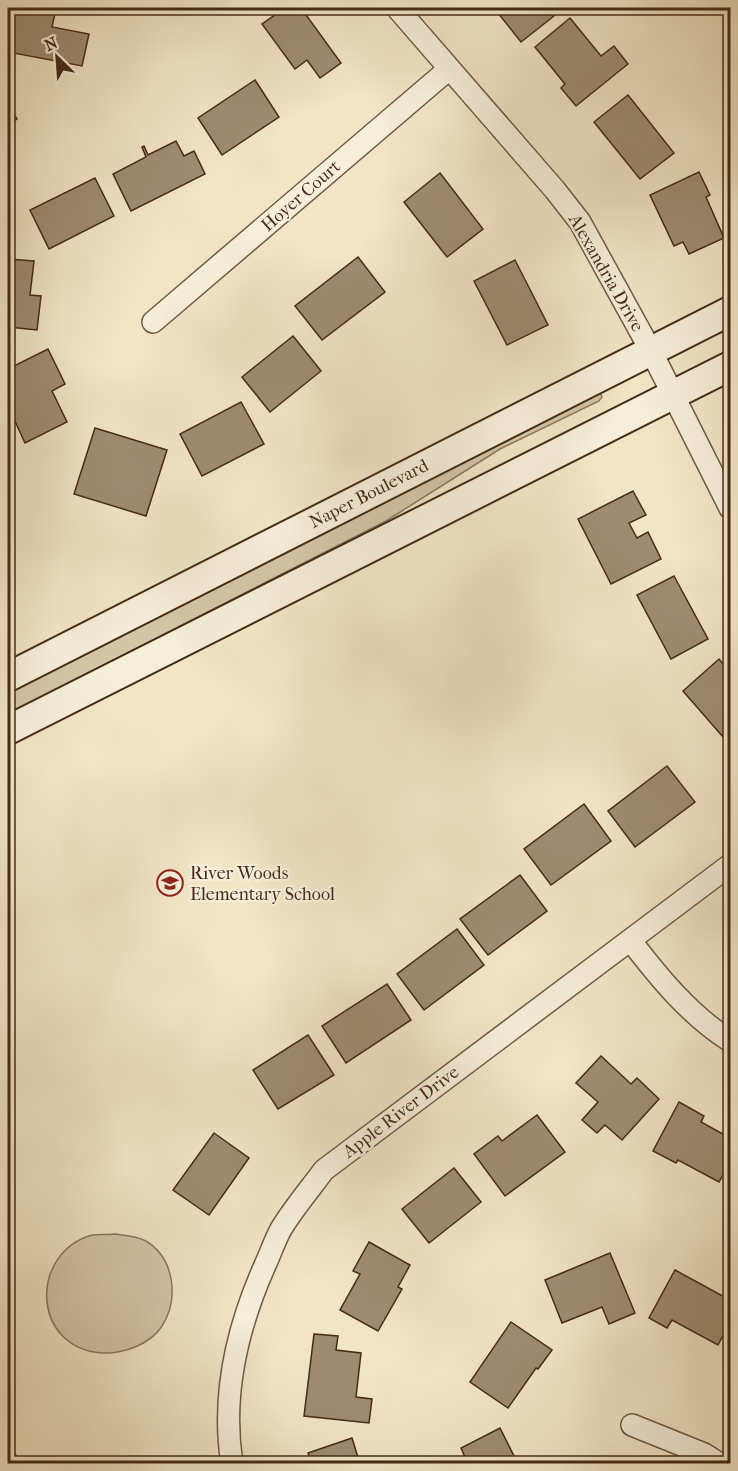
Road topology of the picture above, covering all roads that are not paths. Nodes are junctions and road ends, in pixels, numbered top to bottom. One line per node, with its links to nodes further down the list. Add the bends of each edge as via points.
1 (397, 8): 2 (street, Alexandria Drive)
2 (449, 69): 4 (street, Hoyer Court); 5 (street, Alexandria Drive, via 580,222)
3 (730, 311): 5 (main road, Naper Boulevard)
4 (153, 322)
5 (651, 351): 7 (street, Alexandria Drive); 9 (main road, Naper Boulevard)
6 (730, 366): 7 (main road)
7 (673, 395): 8 (street, Alexandria Drive); 10 (main road)
8 (730, 508)
9 (8, 676)
10 (8, 730)
11 (730, 865): 12 (street, Apple River Drive)
12 (631, 942): 13 (street, via 682,1003); 15 (street, Apple River Drive, via 324,1170 281,1229 250,1299 234,1356 229,1416)
13 (730, 1041)
14 (632, 1425): 16 (street)
15 (232, 1464)
16 (720, 1464)

